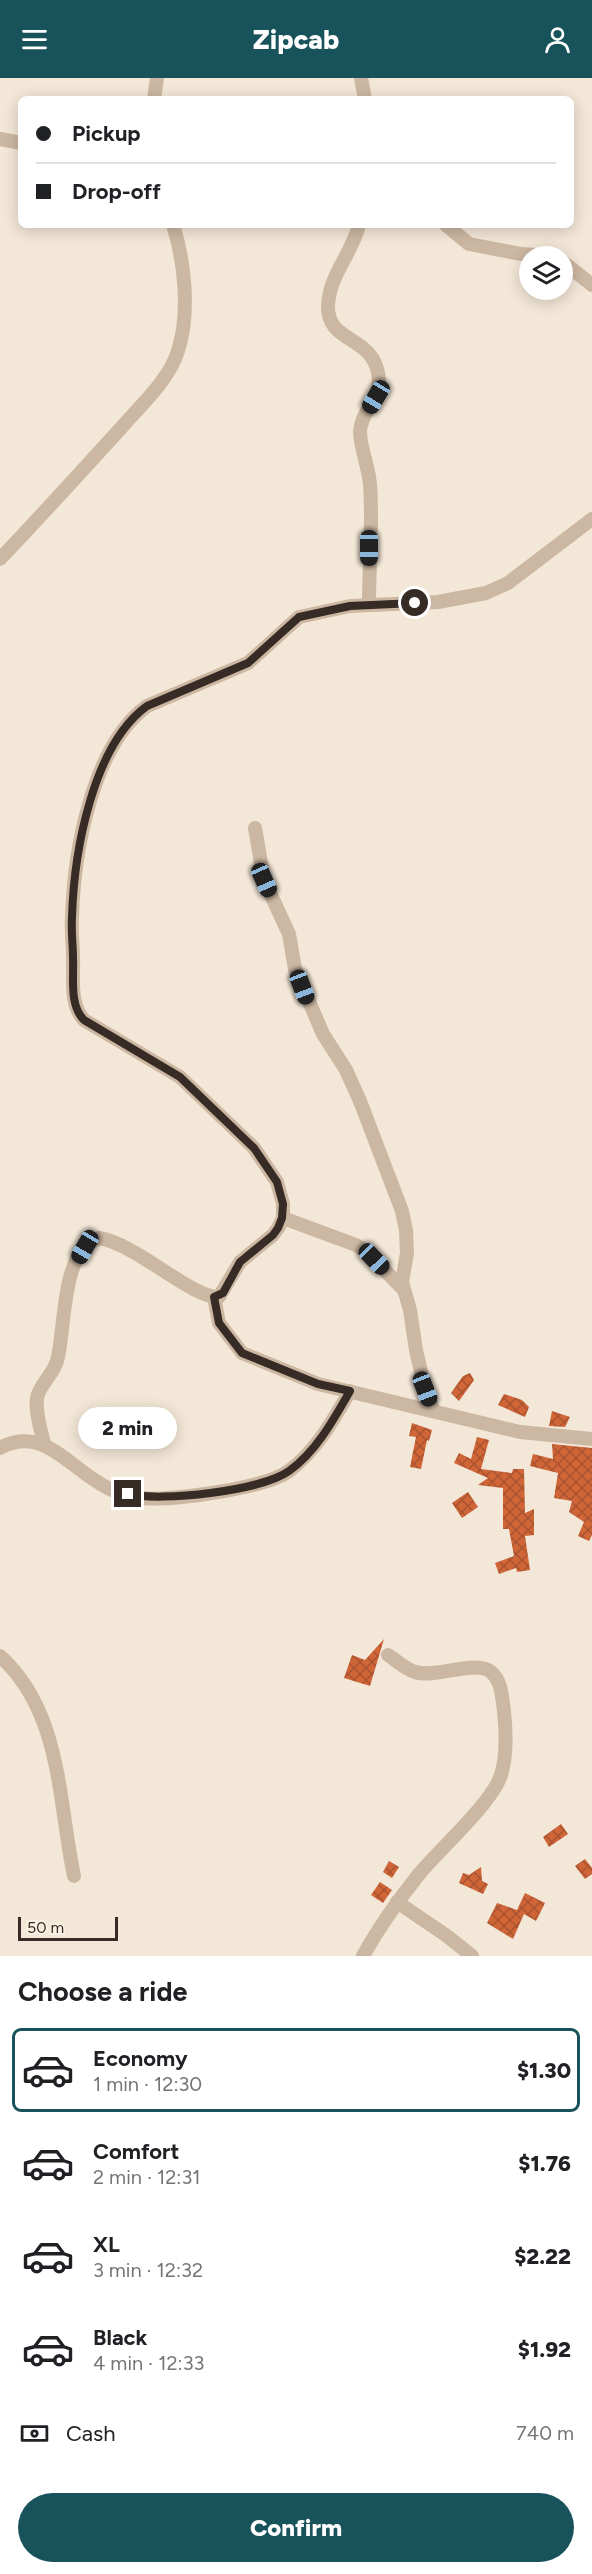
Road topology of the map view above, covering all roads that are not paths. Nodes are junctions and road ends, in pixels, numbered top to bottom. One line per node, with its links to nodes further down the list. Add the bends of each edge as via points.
1 (157, 78): 3 (street)
2 (361, 78): 4 (street)
3 (154, 96)
4 (364, 96)
5 (0, 139): 6 (street)
6 (18, 142)
7 (174, 228): 14 (street, via 184,277 183,329 178,353 158,385)
8 (358, 228): 15 (street, via 338,268 328,305 334,328 370,353 378,372 376,397 360,430 370,485)
9 (450, 228): 10 (street, via 469,244)
10 (519, 254)
11 (573, 270): 12 (street)
12 (592, 285)
13 (592, 519): 15 (street, via 508,583 486,593 438,602)
14 (0, 559)
15 (369, 604): 17 (street, via 299,617 248,663 136,714 101,768 74,885 71,919 75,1007 79,1014 180,1077 254,1148 277,1182)
16 (255, 828): 18 (street, via 264,880 289,934 295,969 319,1025 360,1101 402,1211 407,1253)
17 (282, 1218): 18 (street, via 356,1245); 19 (street, via 273,1235 240,1262 223,1293)
18 (404, 1290): 21 (street, via 425,1389)
19 (214, 1297): 20 (street, via 219,1323 242,1353 318,1384); 23 (street, via 115,1242 99,1238 85,1247 70,1278 58,1359 37,1399)
20 (350, 1391): 21 (street); 23 (street, via 332,1423 288,1471 245,1486 208,1493 143,1498 113,1490 85,1476)
21 (434, 1411): 22 (street, via 520,1432)
22 (592, 1439)
23 (44, 1444): 24 (street, via 25,1441)
24 (0, 1448)
25 (388, 1655): 28 (street, via 416,1672 435,1674 484,1668 491,1672 499,1682 505,1723 502,1774 496,1785 484,1804)
26 (0, 1656): 27 (street, via 13,1668 49,1732)
27 (74, 1876)
28 (397, 1902): 29 (street); 30 (street)
29 (363, 1956)
30 (472, 1956)

